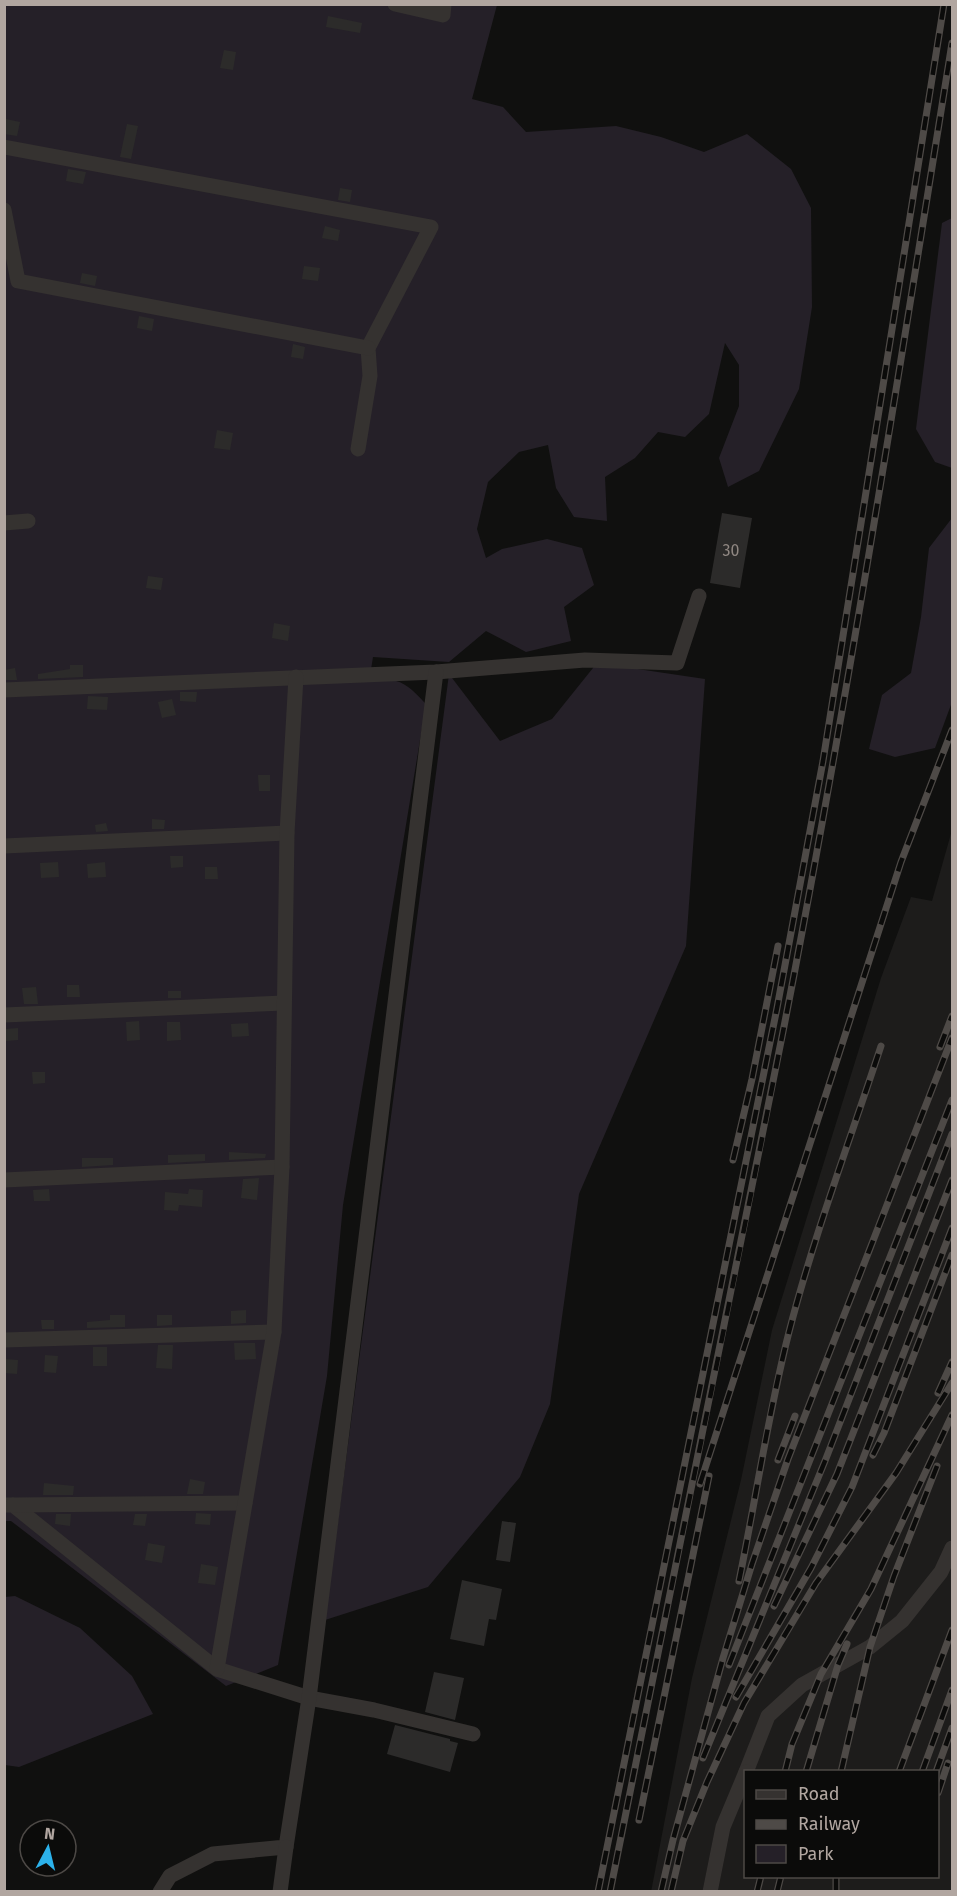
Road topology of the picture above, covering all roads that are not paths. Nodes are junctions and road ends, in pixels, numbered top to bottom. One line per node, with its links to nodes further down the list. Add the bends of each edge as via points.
1 (395, 4): 2 (street, via 443,15)
2 (444, 4)
3 (4, 147): 5 (street, via 431,227)
4 (4, 210): 5 (street, via 18,281)
5 (368, 348): 6 (street, via 370,376)
6 (358, 449)
7 (28, 521): 8 (street)
8 (4, 523)
9 (699, 596): 10 (street, via 677,663 585,660)
10 (436, 672): 11 (street); 25 (street)
11 (296, 677): 12 (street); 13 (street)
12 (4, 690)
13 (287, 833): 14 (street); 15 (street)
14 (4, 846)
15 (284, 1003): 16 (street); 17 (street)
16 (4, 1015)
17 (282, 1167): 18 (street); 19 (street)
18 (4, 1180)
19 (274, 1332): 20 (street); 21 (street)
20 (4, 1340)
21 (245, 1503): 22 (street); 24 (street)
22 (8, 1505): 24 (street)
23 (952, 1548): 27 (street, via 940,1572 902,1621 870,1647 802,1684 768,1716)
24 (217, 1669): 25 (street)
25 (309, 1698): 26 (street); 29 (street)
26 (473, 1734)
27 (747, 1770)
28 (744, 1777): 32 (street, via 723,1827)
29 (286, 1847): 30 (street, via 213,1854 170,1876); 31 (street)
30 (160, 1892)
31 (280, 1892)
32 (710, 1892)

